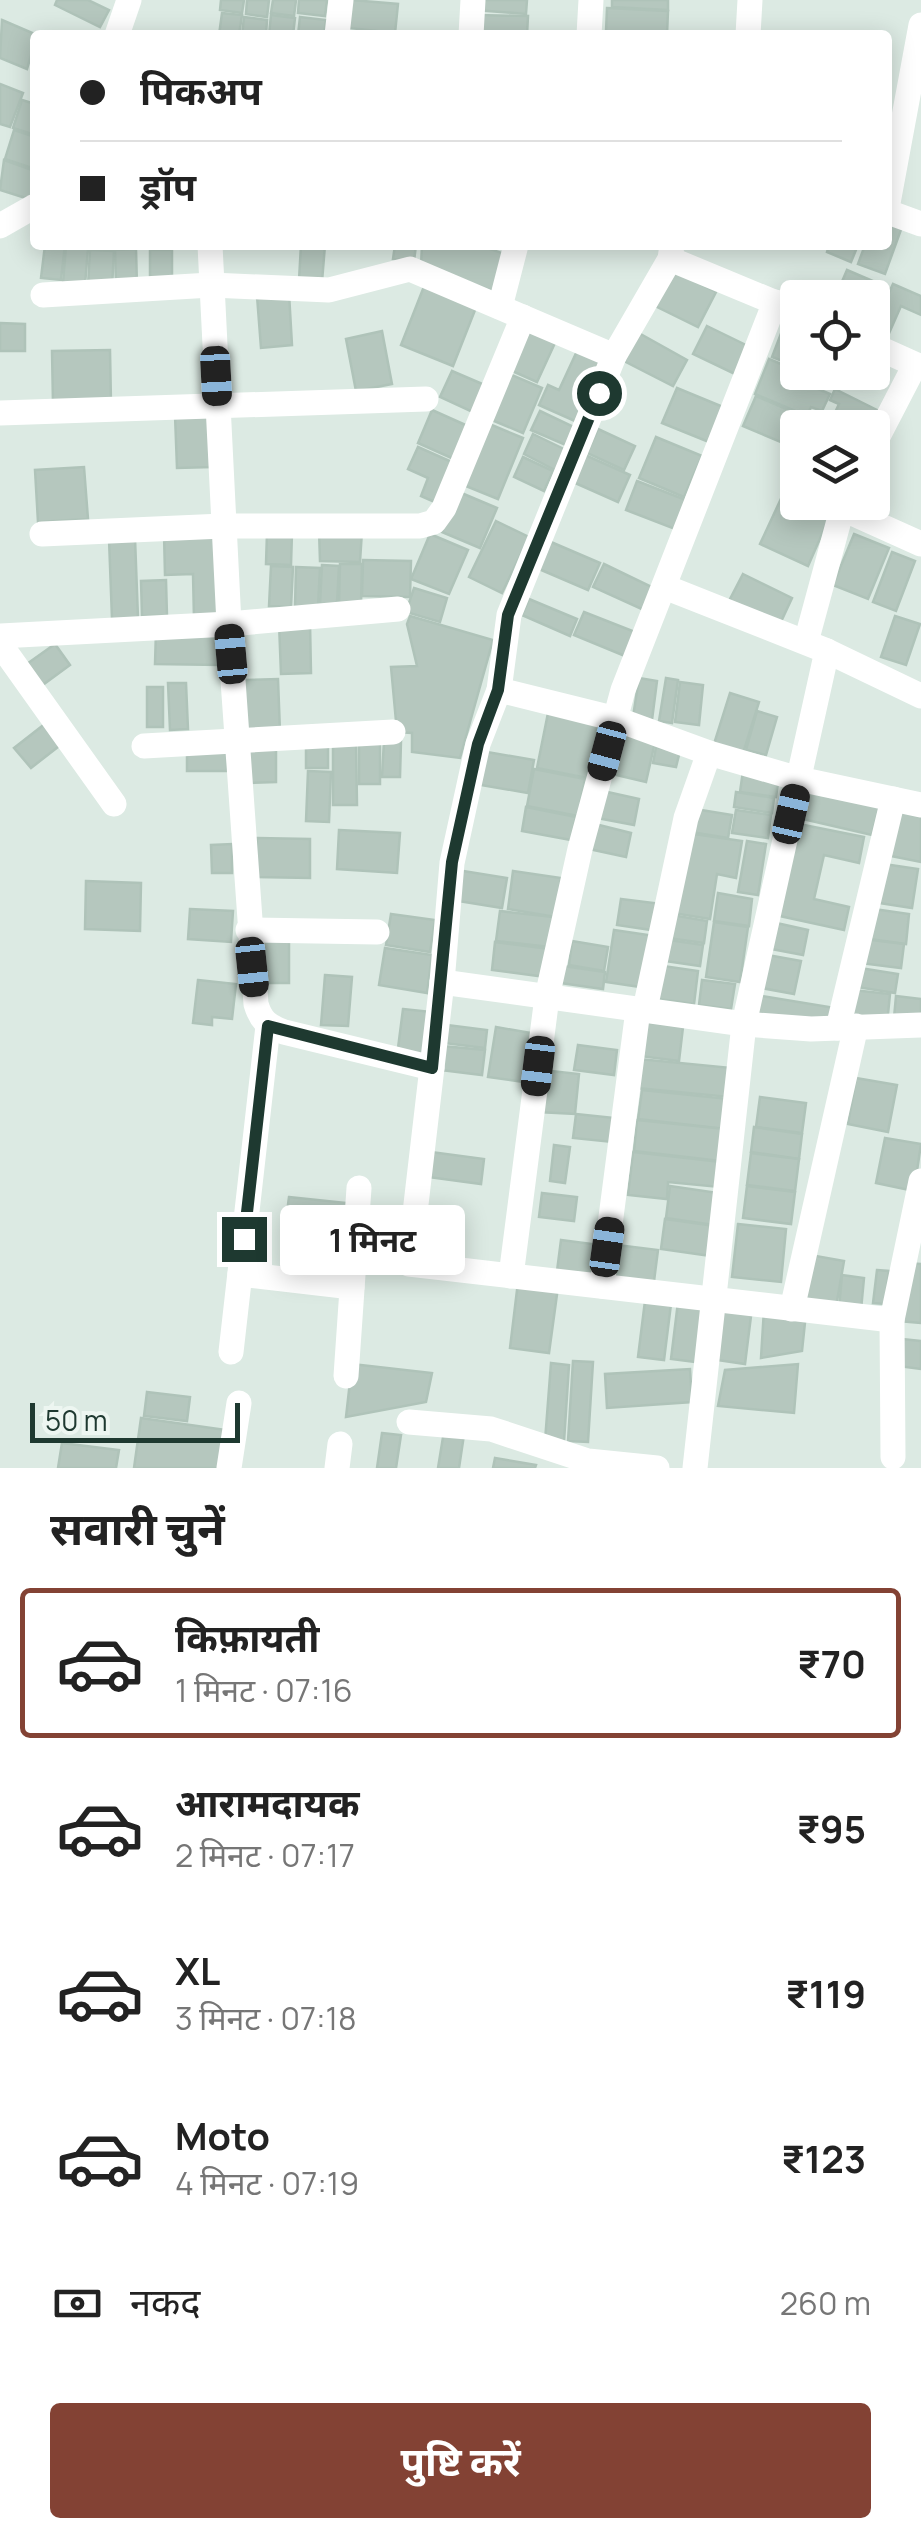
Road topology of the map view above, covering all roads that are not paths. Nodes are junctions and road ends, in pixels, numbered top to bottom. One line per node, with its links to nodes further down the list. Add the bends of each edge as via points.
1 (129, 0): 7 (street)
2 (340, 0): 8 (street)
3 (473, 0): 9 (street)
4 (591, 0): 10 (street)
5 (750, 0): 11 (street)
6 (921, 25): 12 (street)
7 (119, 30)
8 (338, 30)
9 (472, 30)
10 (589, 30)
11 (748, 30)
12 (892, 184)
13 (30, 209): 16 (street)
14 (892, 213): 15 (street)
15 (921, 224)
16 (0, 226)
17 (210, 250): 20 (street)
18 (516, 250): 23 (street)
19 (671, 252): 22 (street); 26 (street)
20 (210, 285): 21 (street); 23 (street, via 330,290 410,269); 29 (street)
21 (43, 294)
22 (780, 303)
23 (511, 312): 26 (street); 34 (street, via 434,522)
24 (780, 317): 37 (street, via 735,398)
25 (890, 353): 27 (street)
26 (614, 356): 43 (street, via 508,615)
27 (918, 366): 31 (street)
28 (426, 399): 29 (street)
29 (217, 407): 30 (street); 34 (street)
30 (0, 414)
31 (890, 416)
32 (839, 520): 42 (street)
33 (872, 520): 36 (street)
34 (223, 526): 35 (street); 39 (street)
35 (42, 534)
36 (921, 544)
37 (665, 588): 42 (street); 45 (street)
38 (398, 610): 39 (street)
39 (229, 624): 40 (street); 47 (street)
40 (0, 636)
41 (0, 644): 52 (street)
42 (816, 647): 44 (street); 50 (street)
43 (498, 690): 45 (street); 56 (street, via 478,744 452,862)
44 (921, 696)
45 (616, 719): 49 (street); 57 (street)
46 (393, 732): 47 (street)
47 (237, 741): 48 (street); 54 (street)
48 (144, 746)
49 (709, 753): 50 (street); 58 (street, via 686,818)
50 (799, 779): 51 (street); 59 (street)
51 (893, 799): 53 (street); 62 (street)
52 (114, 804)
53 (921, 805)
54 (248, 930): 55 (street); 61 (street, via 256,1004)
55 (377, 932)
56 (442, 982): 57 (street); 63 (street)
57 (547, 996): 58 (street); 67 (street)
58 (642, 1010): 59 (street); 68 (street)
59 (744, 1024): 62 (street); 70 (street)
60 (921, 1025): 62 (street)
61 (268, 1026): 63 (street); 66 (street)
62 (847, 1027): 71 (street)
63 (432, 1068): 67 (street, via 409,1264)
64 (921, 1181): 72 (street)
65 (360, 1188): 69 (street)
66 (240, 1274): 69 (street); 73 (street)
67 (511, 1276): 68 (street)
68 (602, 1286): 70 (street)
69 (352, 1287): 74 (street)
70 (713, 1300): 71 (street); 80 (street)
71 (792, 1309): 72 (street)
72 (892, 1320): 77 (street)
73 (231, 1352)
74 (346, 1376)
75 (239, 1403): 78 (street)
76 (408, 1422): 79 (street, via 491,1429 588,1461)
77 (893, 1457)
78 (230, 1468)
79 (656, 1468)
80 (695, 1468)

